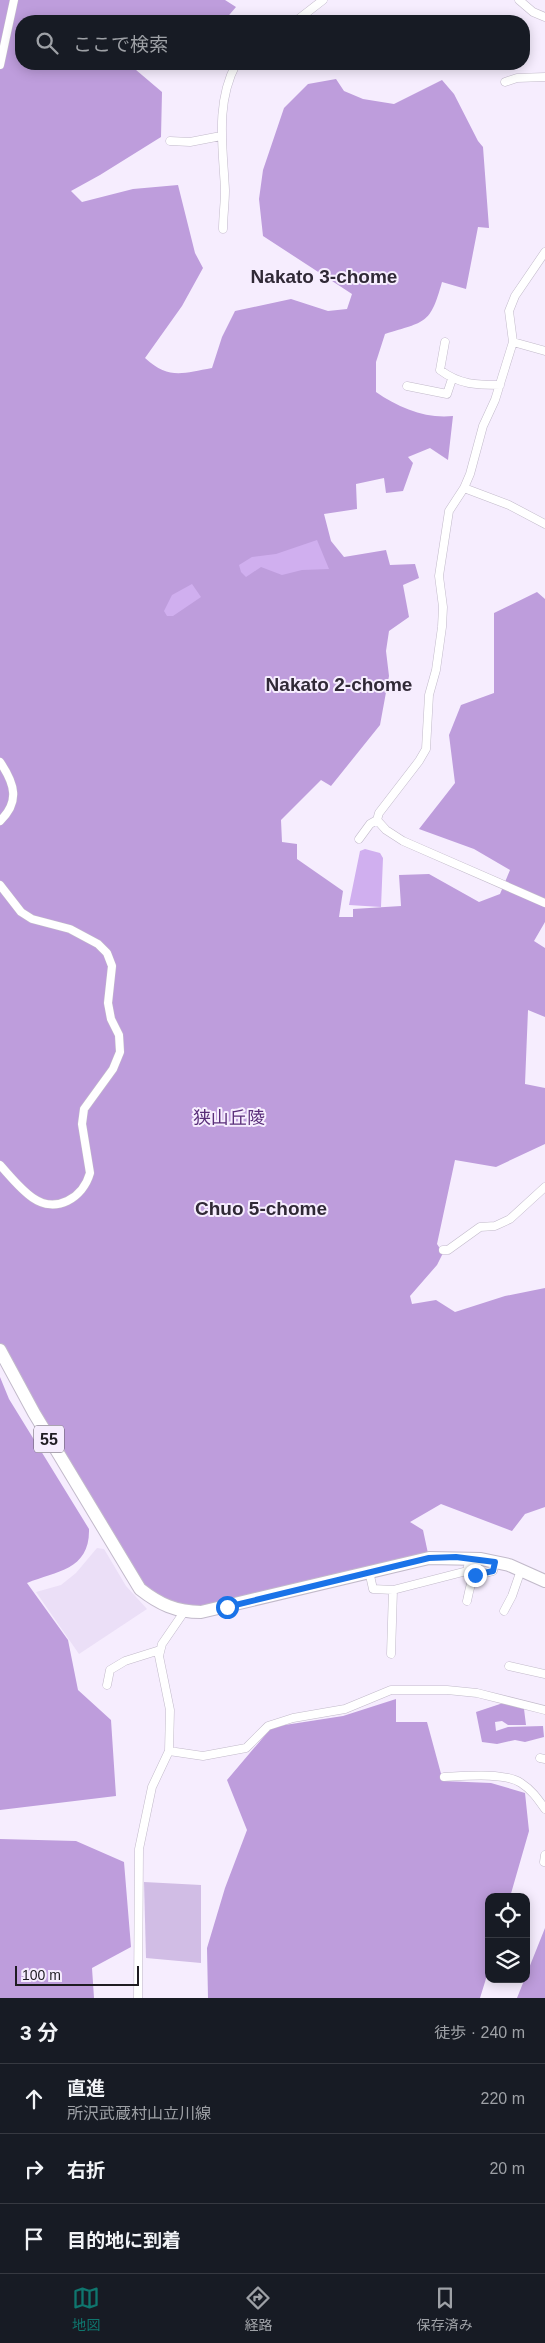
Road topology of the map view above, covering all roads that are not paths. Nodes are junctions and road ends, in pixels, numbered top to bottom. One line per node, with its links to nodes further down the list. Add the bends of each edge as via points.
1 (14, 0): 6 (street)
2 (323, 0): 4 (street)
3 (519, 0): 5 (street)
4 (304, 15)
5 (545, 17)
6 (0, 65)
7 (233, 70): 10 (street, via 223,96)
8 (545, 77): 9 (street, via 514,77)
9 (505, 82)
10 (221, 136): 11 (street, via 190,142); 12 (street, via 225,192)
11 (170, 141)
12 (223, 229)
13 (545, 252): 15 (street, via 515,296 509,311)
14 (445, 342): 17 (street, via 440,370)
15 (513, 342): 16 (street); 18 (street)
16 (545, 351)
17 (452, 379): 18 (street, via 467,384); 19 (street, via 447,394)
18 (500, 384): 20 (street)
19 (407, 386)
20 (464, 488): 21 (street, via 509,505); 23 (street, via 450,511 443,546 439,576 442,621 436,670 429,695 426,748 378,814)
21 (545, 524)
22 (0, 762): 24 (street, via 14,797 11,808)
23 (377, 820): 25 (street, via 370,824); 27 (street, via 404,841)
24 (0, 821)
25 (359, 840)
26 (0, 885): 28 (street, via 26,916 82,935 107,953 113,974 109,1011 121,1046 116,1064 84,1109 82,1129 90,1173 77,1196 58,1204 40,1202)
27 (545, 903)
28 (0, 1165)
29 (545, 1187): 30 (street, via 510,1219 495,1226 480,1227 448,1250)
30 (443, 1250)
31 (0, 1350): 40 (main road, 55, via 34,1413 140,1589 164,1606)
32 (470, 1558): 33 (main road, 55); 35 (main road, 55, via 429,1558); 37 (street, via 467,1572)
33 (495, 1562): 34 (main road, 55); 38 (street, via 493,1571 475,1575 472,1579)
34 (521, 1570): 36 (main road, 55); 39 (street)
35 (370, 1571): 37 (street, via 374,1589); 40 (main road, 55, via 232,1606)
36 (545, 1581)
37 (393, 1590): 42 (street)
38 (467, 1601)
39 (504, 1611)
40 (184, 1612): 41 (street)
41 (160, 1650): 45 (street, via 125,1661 110,1670); 47 (street, via 170,1710)
42 (391, 1654)
43 (509, 1666): 44 (street)
44 (545, 1674)
45 (107, 1685)
46 (545, 1710): 47 (street, via 477,1693 391,1690 345,1709 268,1726 246,1748 203,1756)
47 (169, 1751): 50 (street, via 152,1787 139,1849)
48 (444, 1777): 49 (street, via 490,1776 520,1782 531,1790)
49 (545, 1809)
50 (138, 1998)

